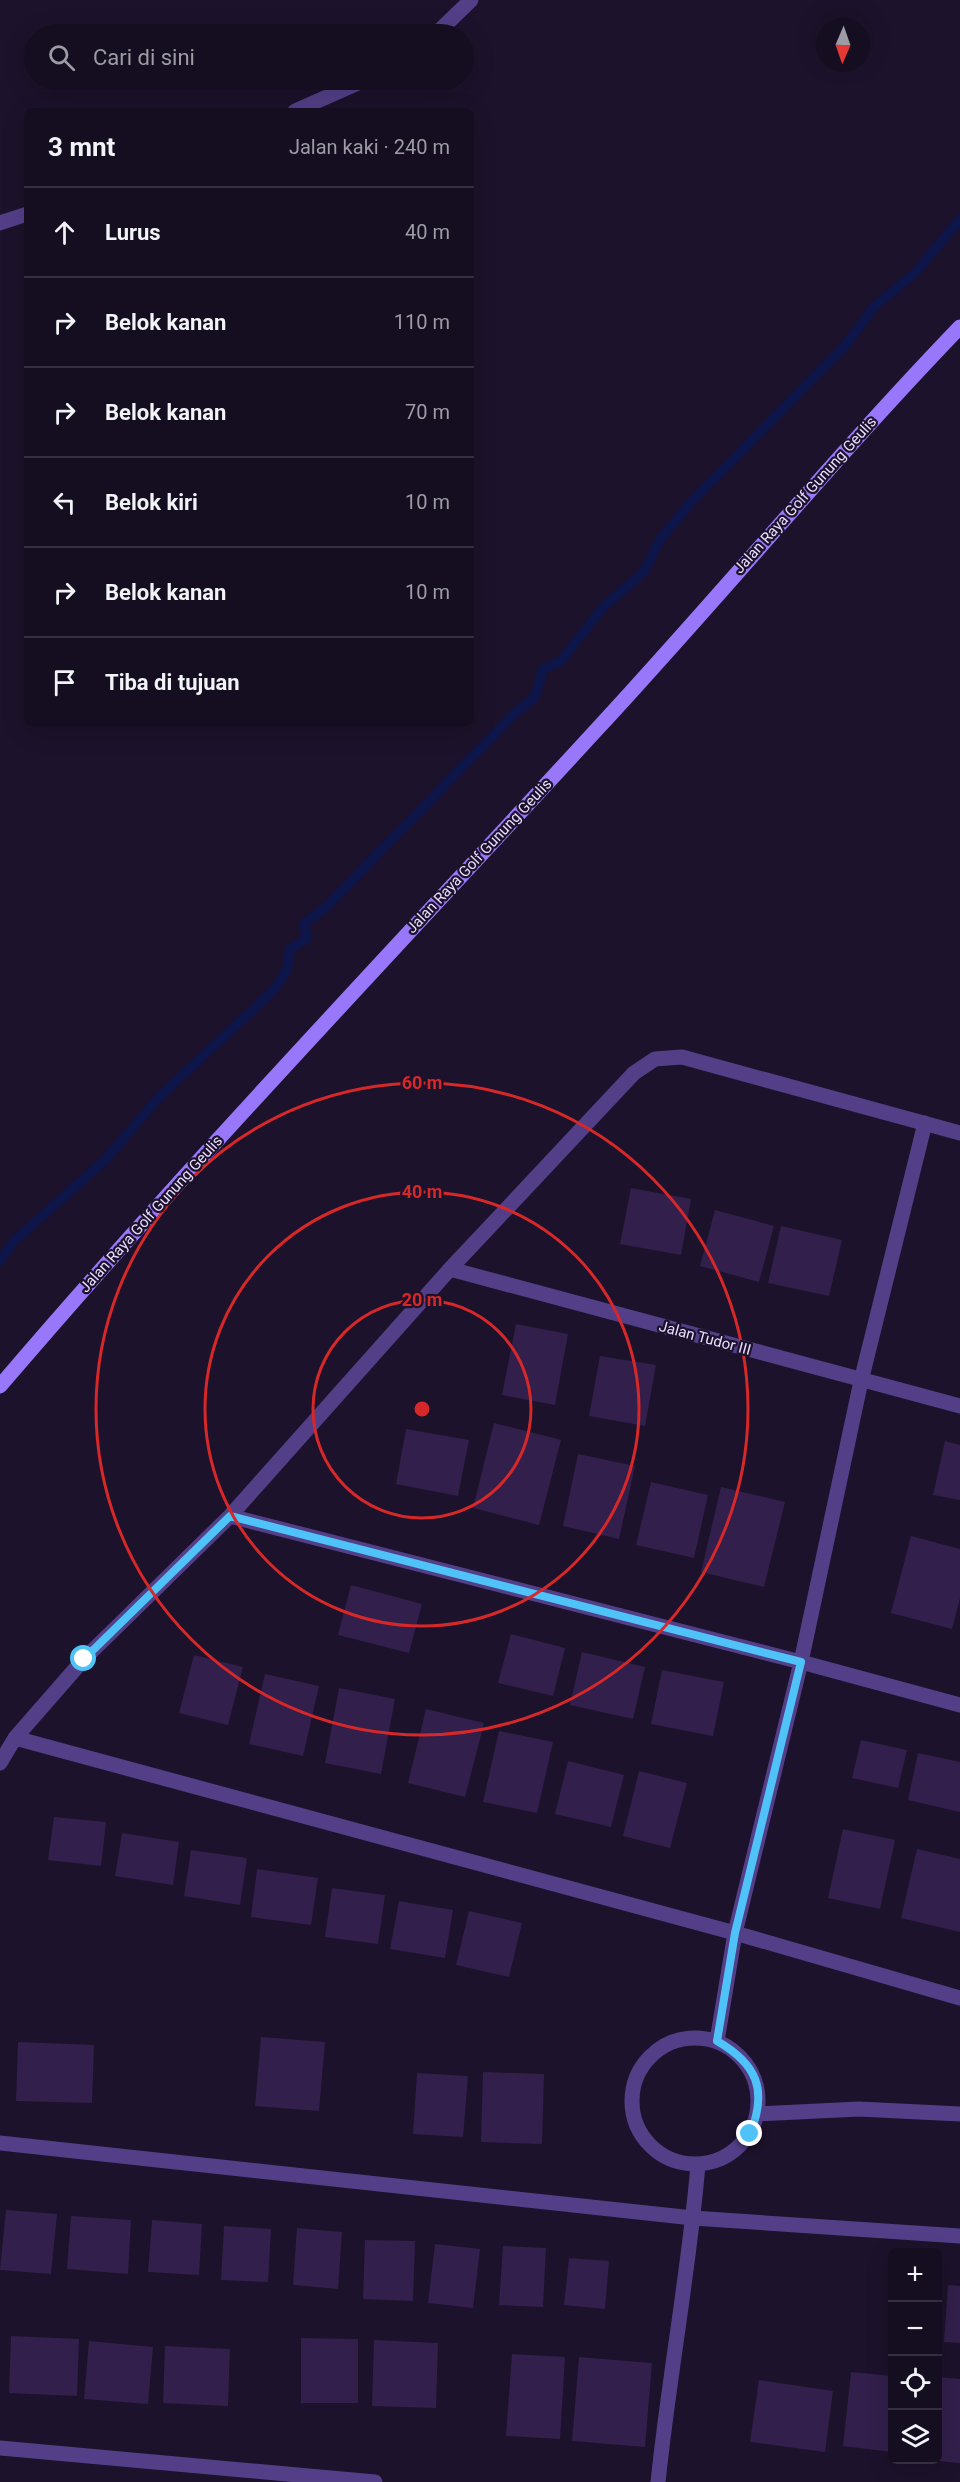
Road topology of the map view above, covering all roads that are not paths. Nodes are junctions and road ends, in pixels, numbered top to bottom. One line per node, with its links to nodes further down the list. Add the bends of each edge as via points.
1 (471, 0): 2 (street)
2 (446, 24)
3 (343, 90): 4 (street)
4 (302, 108)
5 (24, 215): 6 (street)
6 (0, 223)
7 (960, 327): 12 (main road, Jalan Raya Golf Gunung Geulis, via 130,1235)
8 (925, 1124): 9 (street); 10 (street, via 705,1062 682,1057 655,1059 634,1073); 11 (street)
9 (960, 1133)
10 (450, 1269): 11 (street, Jalan Tudor III); 14 (street)
11 (861, 1381): 13 (street, Jalan Tudor III); 15 (street)
12 (0, 1386)
13 (960, 1406)
14 (230, 1516): 15 (street); 17 (street, via 84,1659)
15 (801, 1662): 16 (street); 19 (street)
16 (960, 1705)
17 (15, 1738): 18 (street); 19 (street)
18 (0, 1763)
19 (735, 1933): 20 (street); 21 (street)
20 (960, 1998)
21 (717, 2041): 22 (street, via 737,2053 752,2070 759,2091); 25 (street, via 695,2037 673,2041 654,2053 639,2070 632,2092 632,2114 640,2135 675,2162)
22 (758, 2114): 23 (street, via 859,2109); 25 (street, via 750,2134 737,2150 719,2161)
23 (960, 2114)
24 (0, 2143): 26 (street)
25 (698, 2165): 26 (street)
26 (693, 2218): 27 (street); 30 (street)
27 (960, 2236)
28 (0, 2448): 29 (street)
29 (375, 2482)
30 (658, 2482)

